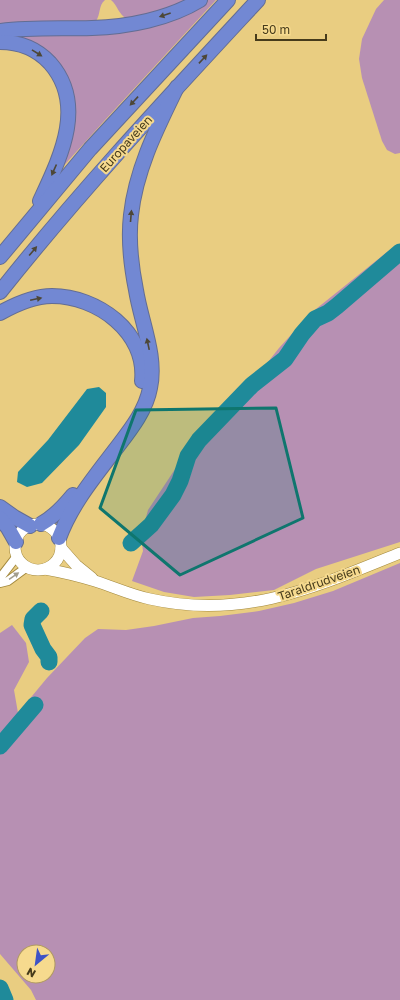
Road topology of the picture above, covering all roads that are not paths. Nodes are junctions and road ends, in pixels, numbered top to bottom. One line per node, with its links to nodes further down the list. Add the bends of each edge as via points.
1 (200, 0): 4 (highway, one-way to 4, via 163,16 125,25)
2 (228, 0): 7 (highway, Europaveien, one-way to 7, via 90,149)
3 (258, 0): 6 (highway, Europaveien, one-way to 3)
4 (0, 31)
5 (0, 42): 7 (highway, one-way to 7, via 20,45 40,54 57,73 66,95 68,118 64,142 57,164)
6 (177, 87): 9 (highway, Europaveien, one-way to 6, via 77,199); 14 (highway, one-way to 6, via 71,511 135,422 147,400 152,376 150,352 132,269 130,216 145,158)
7 (32, 218): 8 (highway, Europaveien)
8 (0, 257)
9 (0, 292)
10 (0, 313): 13 (highway, one-way to 13, via 36,298 51,296 81,300 105,312 122,326 140,354 142,365 142,385 128,418 63,506 49,520)
11 (0, 507): 13 (highway)
12 (0, 518): 15 (highway, via 8,528)
13 (36, 525): 14 (main road, via 52,529); 15 (main road, via 21,532)
14 (60, 543): 18 (main road, via 60,555); 20 (main road, Taraldrudveien, via 76,565)
15 (16, 549): 17 (main road); 19 (street)
16 (400, 553): 20 (main road, Taraldrudveien, via 314,586 268,600 244,604 206,606 162,601 138,596)
17 (27, 567): 18 (main road); 21 (street, one-way to 17, via 8,581)
18 (45, 569): 20 (main road, Taraldrudveien)
19 (0, 578)
20 (95, 581)
21 (0, 583)

